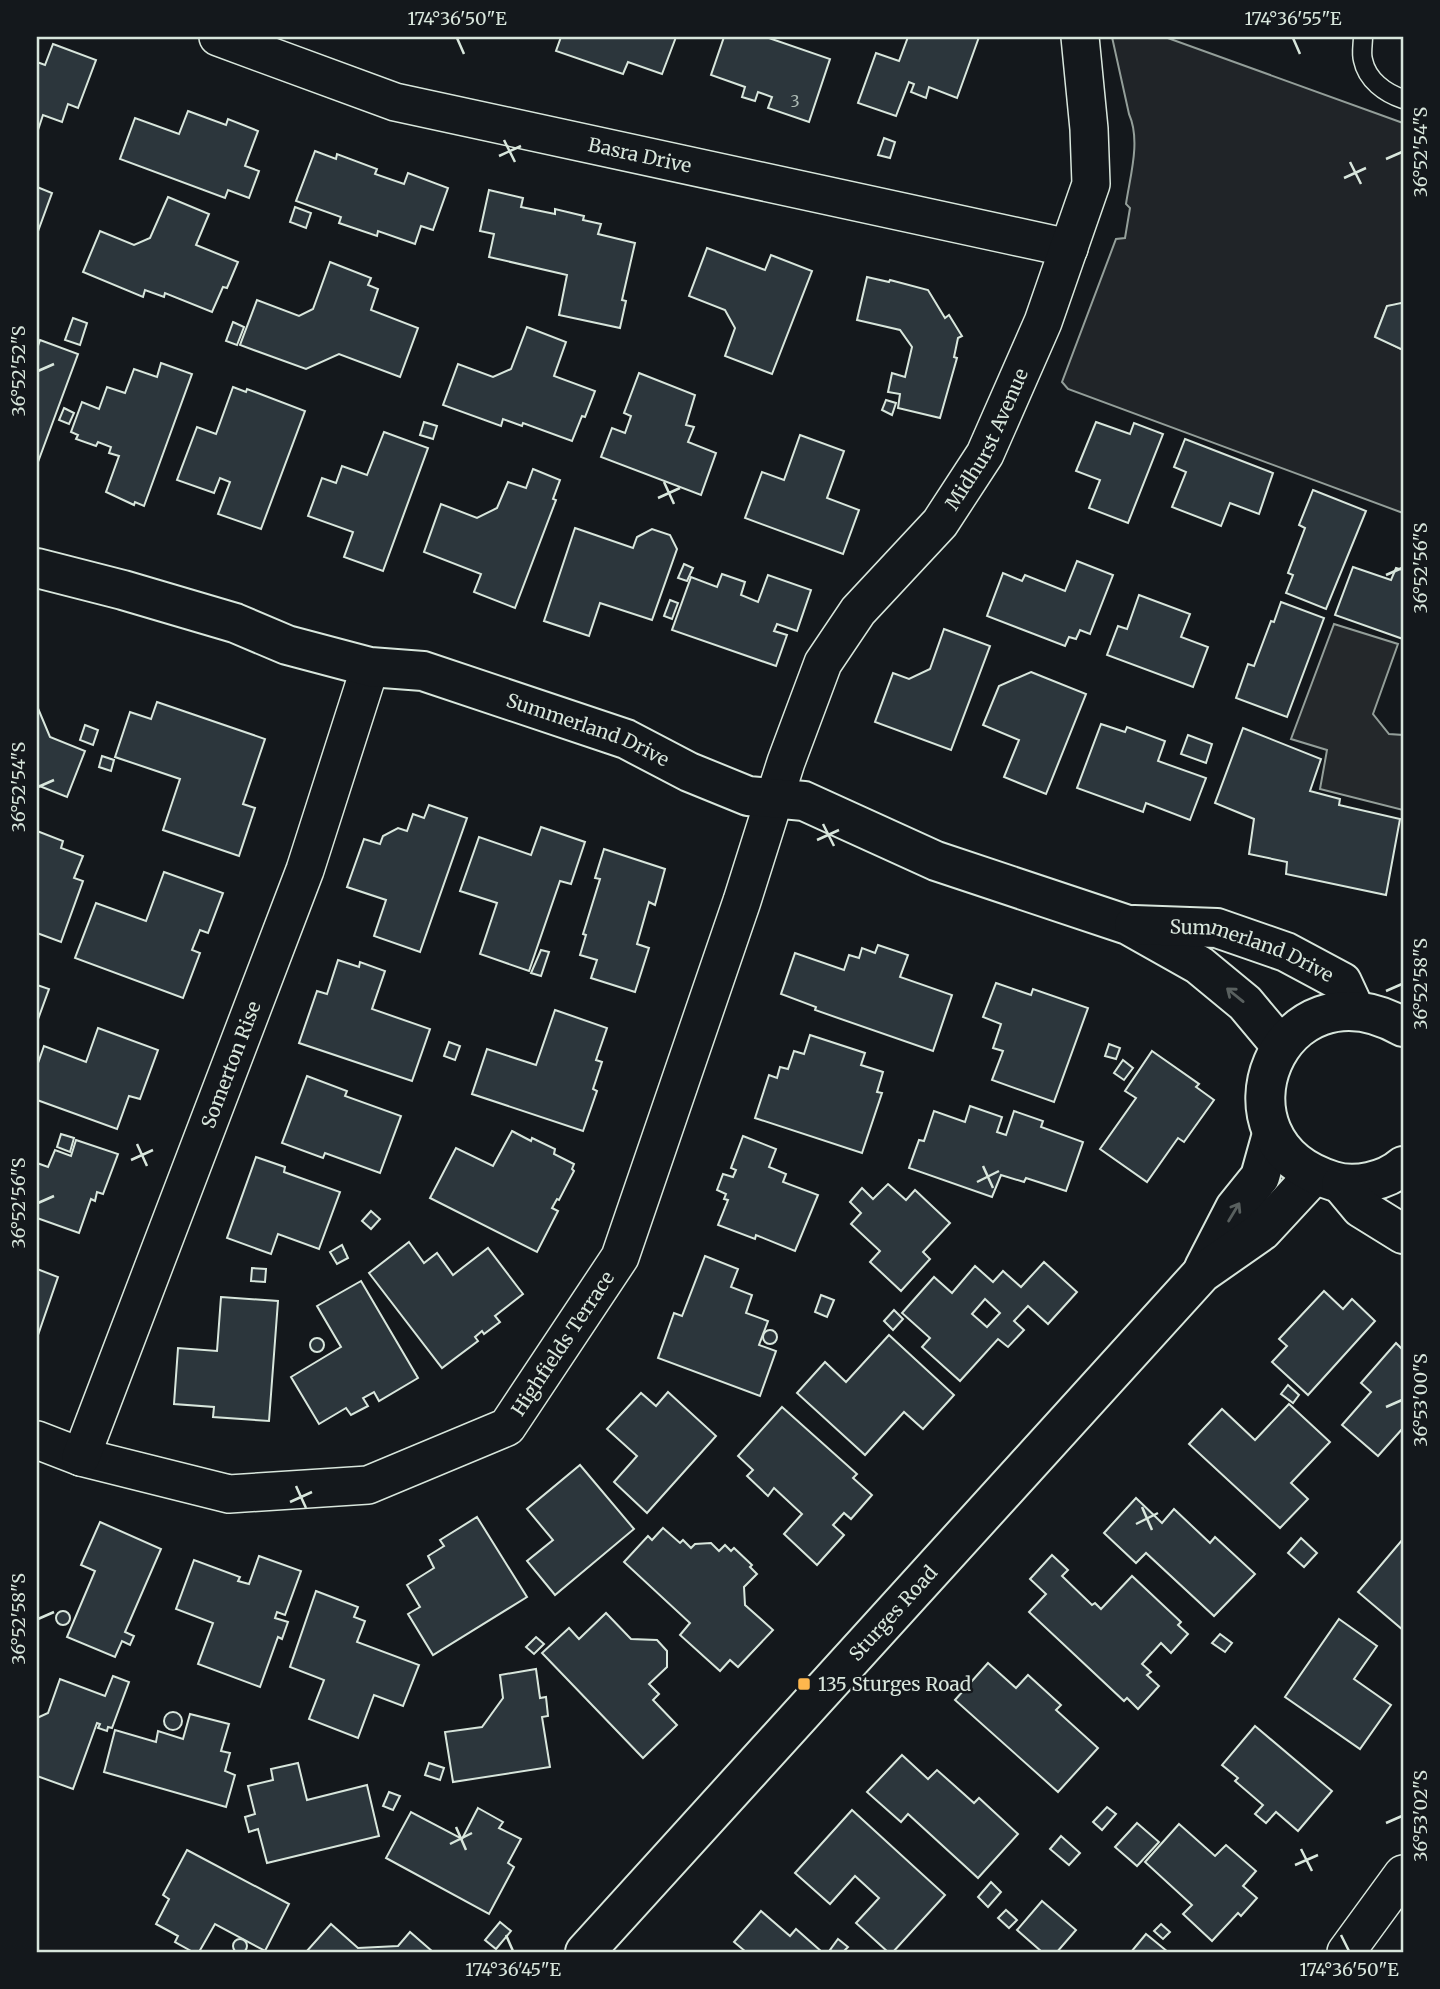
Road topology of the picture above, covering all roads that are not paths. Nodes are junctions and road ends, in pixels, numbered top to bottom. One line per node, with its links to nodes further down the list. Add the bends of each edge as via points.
1 (218, 37): 5 (street, Basra Drive, via 395,102)
2 (1080, 37): 5 (street, Midhurst Avenue, via 1091,184)
3 (1363, 37): 4 (lane, via 1362,60 1373,81)
4 (1403, 99)
5 (1069, 248): 8 (street, Midhurst Avenue, via 1043,322 985,454 940,523 858,611 823,663)
6 (37, 568): 7 (main road, Summerland Drive, via 136,593 234,623 287,645)
7 (370, 667): 8 (main road, Summerland Drive, via 423,671 626,739 748,796); 18 (street, Somerton Rise, via 304,870)
8 (775, 797): 9 (main road, Summerland Drive, via 804,801 936,861); 18 (street, Highfields Terrace, via 620,1257 507,1427 368,1485 229,1494)
9 (1128, 925): 10 (main road, Summerland Drive, via 1216,928 1286,953 1342,982); 11 (main road, Summerland Drive, one-way to 9, via 1245,1003 1199,965)
10 (1386, 1014): 11 (main road, via 1328,1013 1303,1025)
11 (1281, 1046): 12 (main road, via 1267,1074 1265,1105)
12 (1272, 1134): 14 (main road, via 1290,1159); 16 (main road, Sturges Road, one-way to 12, via 1235,1208 1261,1177)
13 (1403, 1166): 14 (main road, via 1370,1182)
14 (1327, 1180): 15 (main road); 16 (main road, Sturges Road)
15 (1403, 1234)
16 (1202, 1273): 20 (main road, Sturges Road)
17 (37, 1440): 18 (street, Highfields Terrace)
18 (81, 1457)
19 (1397, 1894): 21 (street)
20 (585, 1952)
21 (1346, 1952)

